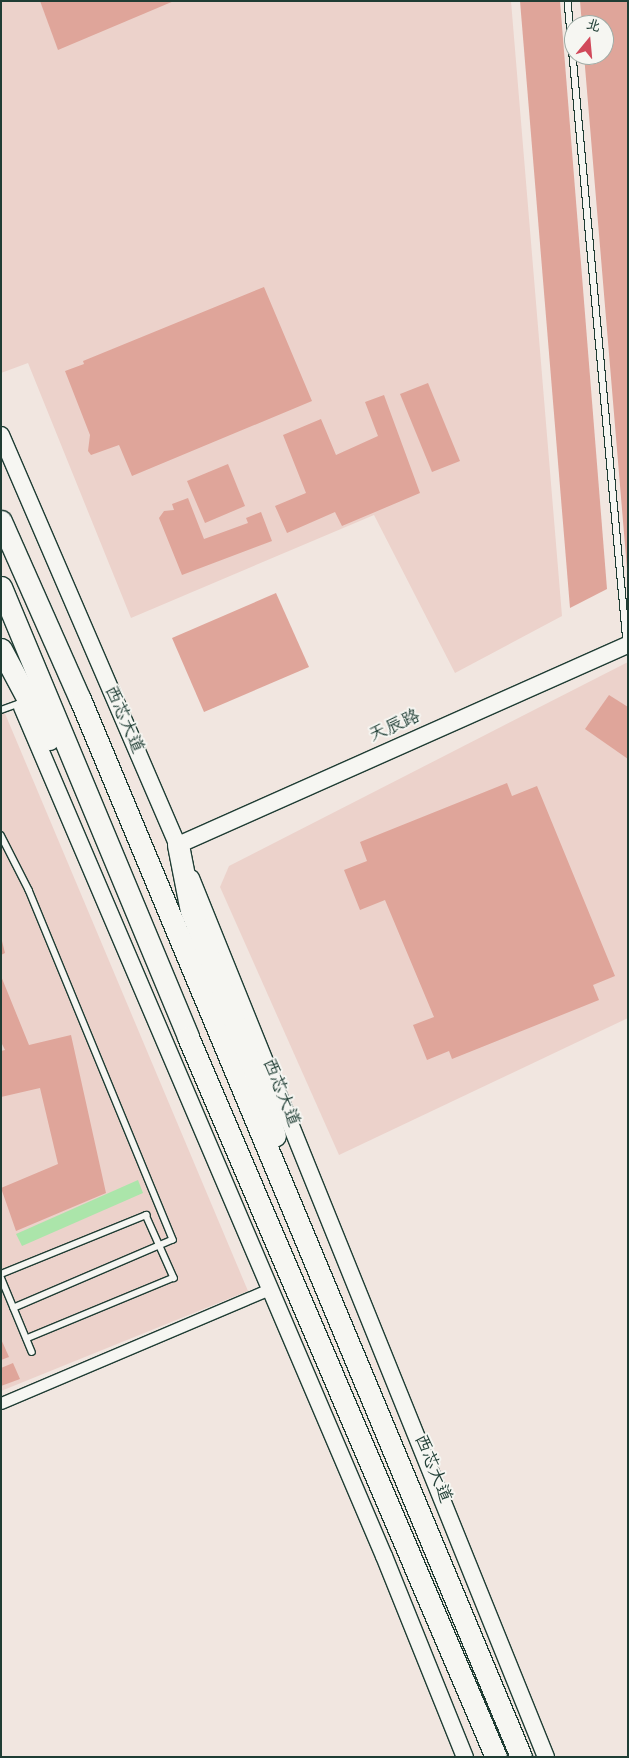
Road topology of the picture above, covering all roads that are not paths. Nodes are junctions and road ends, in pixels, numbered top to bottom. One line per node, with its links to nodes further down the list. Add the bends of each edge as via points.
1 (568, 1): 5 (lane)
2 (1, 435): 11 (main road, 西芯大道)
3 (1, 521): 15 (highway, 西芯大道, via 80,699)
4 (1, 587): 12 (highway)
5 (627, 645): 11 (main road, 天辰路)
6 (1, 649): 12 (highway, via 39,716 112,885)
7 (1, 658): 8 (main road)
8 (20, 703): 9 (lane); 16 (main road)
9 (1, 710)
10 (1, 835): 13 (lane, via 29,890 173,1240)
11 (178, 845): 15 (highway, via 191,911 254,1071); 24 (main road, 西芯大道, via 340,1239)
12 (188, 1037): 22 (highway)
13 (160, 1246): 14 (lane, via 146,1215); 17 (lane); 18 (lane, via 174,1278)
14 (1, 1276): 17 (lane)
15 (320, 1277): 23 (highway, 西芯大道)
16 (270, 1289): 20 (street); 21 (main road, via 384,1556)
17 (14, 1308): 18 (lane)
18 (27, 1339): 19 (lane)
19 (32, 1352)
20 (1, 1403)
21 (465, 1757)
22 (496, 1757)
23 (521, 1757)
24 (546, 1757)

